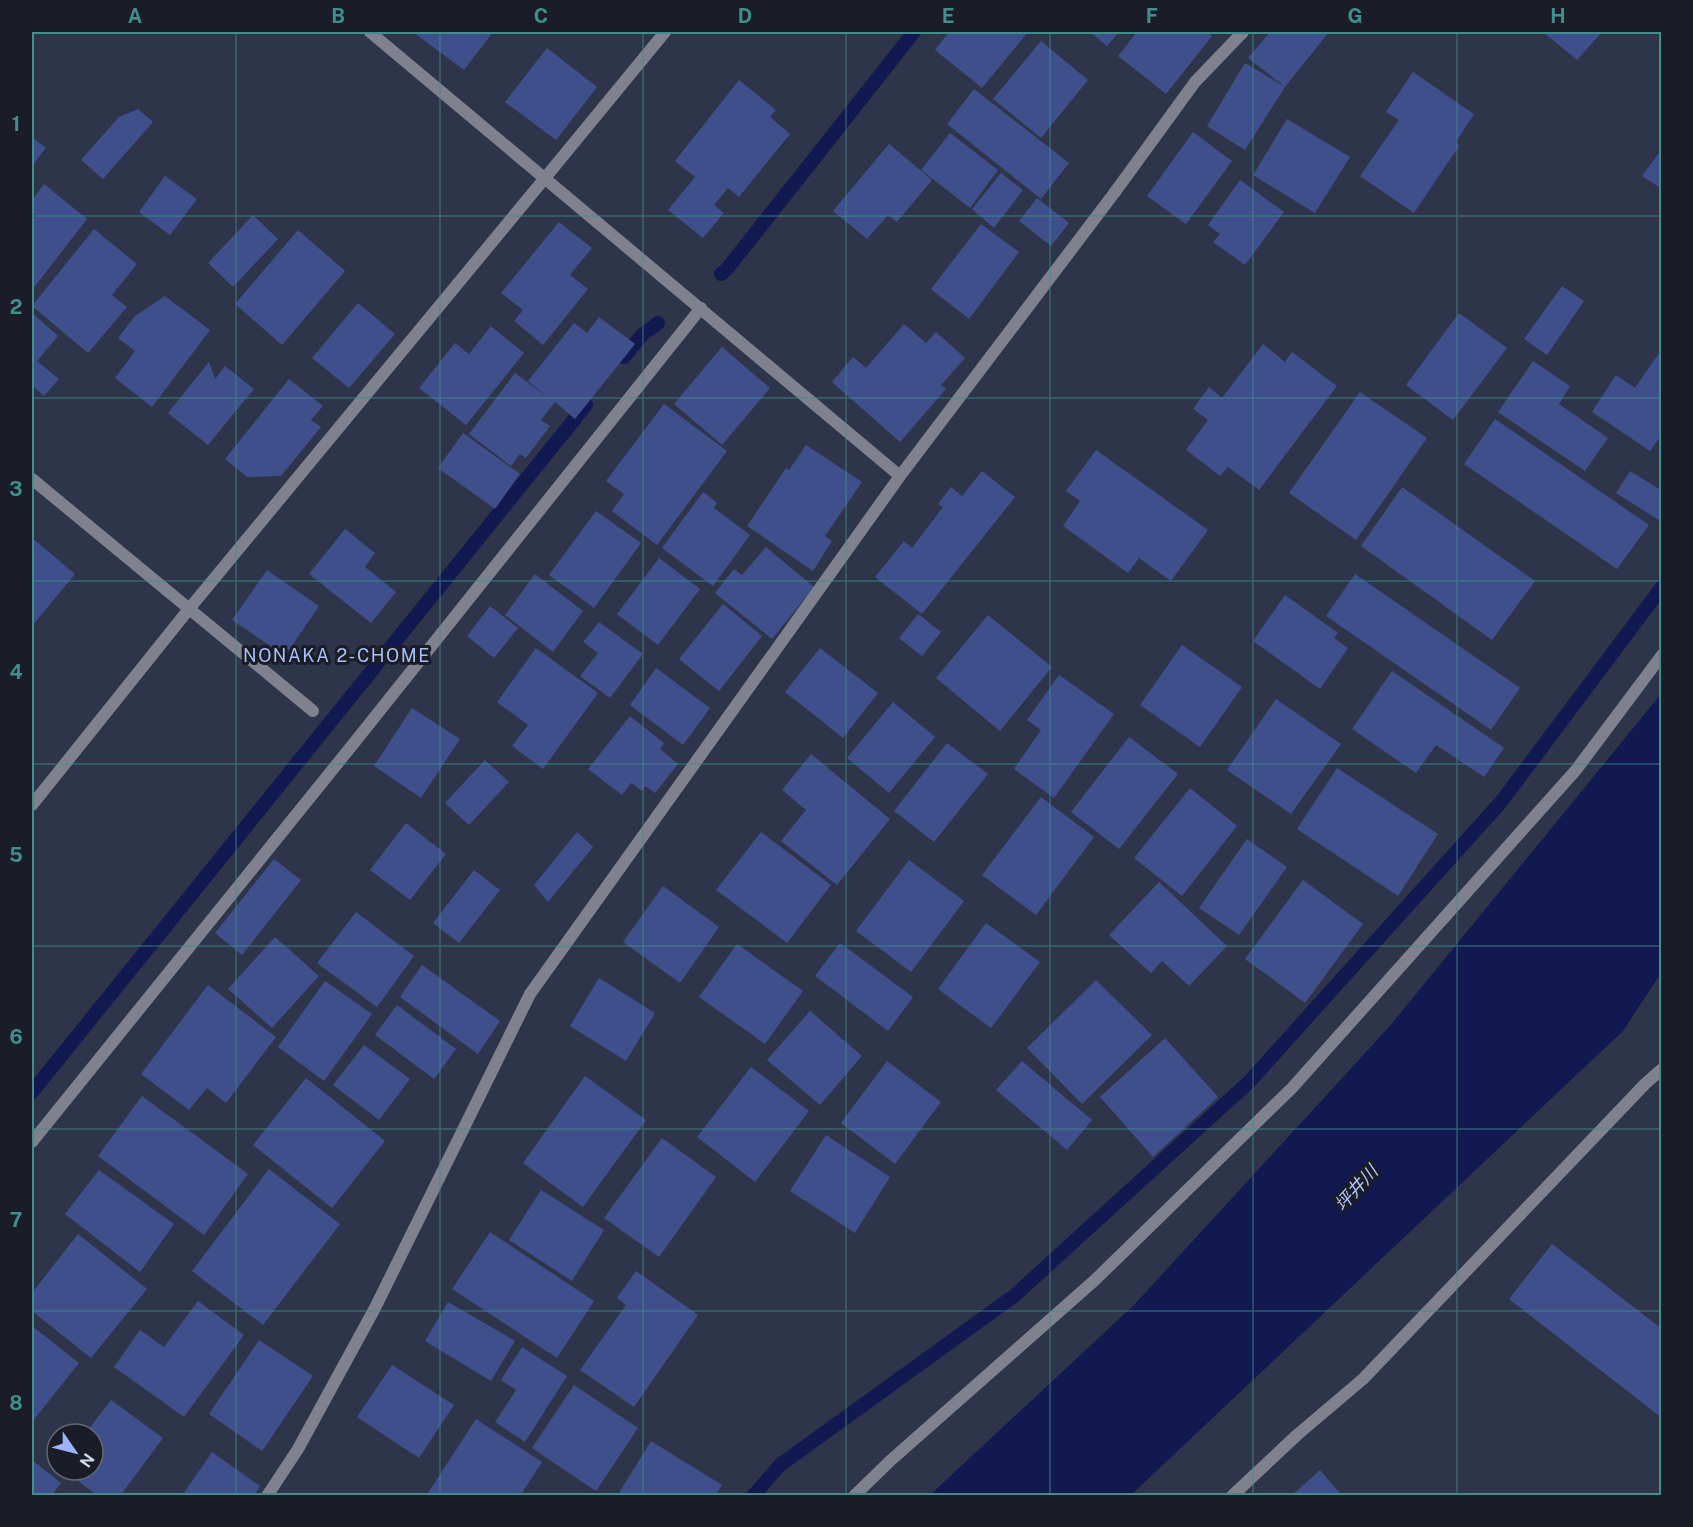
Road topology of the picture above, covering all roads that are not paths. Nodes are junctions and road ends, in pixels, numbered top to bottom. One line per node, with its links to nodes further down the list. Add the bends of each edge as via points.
1 (370, 32): 4 (street)
2 (665, 32): 4 (street)
3 (1243, 32): 6 (street, via 1195,82)
4 (545, 178): 5 (street); 8 (street)
5 (701, 308): 6 (street); 13 (street)
6 (900, 476): 14 (street, via 530,994 375,1308 298,1449)
7 (32, 479): 8 (street)
8 (189, 609): 10 (street); 11 (street)
9 (1662, 655): 15 (street, via 1576,770 1292,1088 1095,1280)
10 (313, 711)
11 (32, 805)
12 (1662, 1069): 16 (street, via 1363,1379)
13 (32, 1142)
14 (267, 1496)
15 (854, 1496)
16 (1232, 1496)

